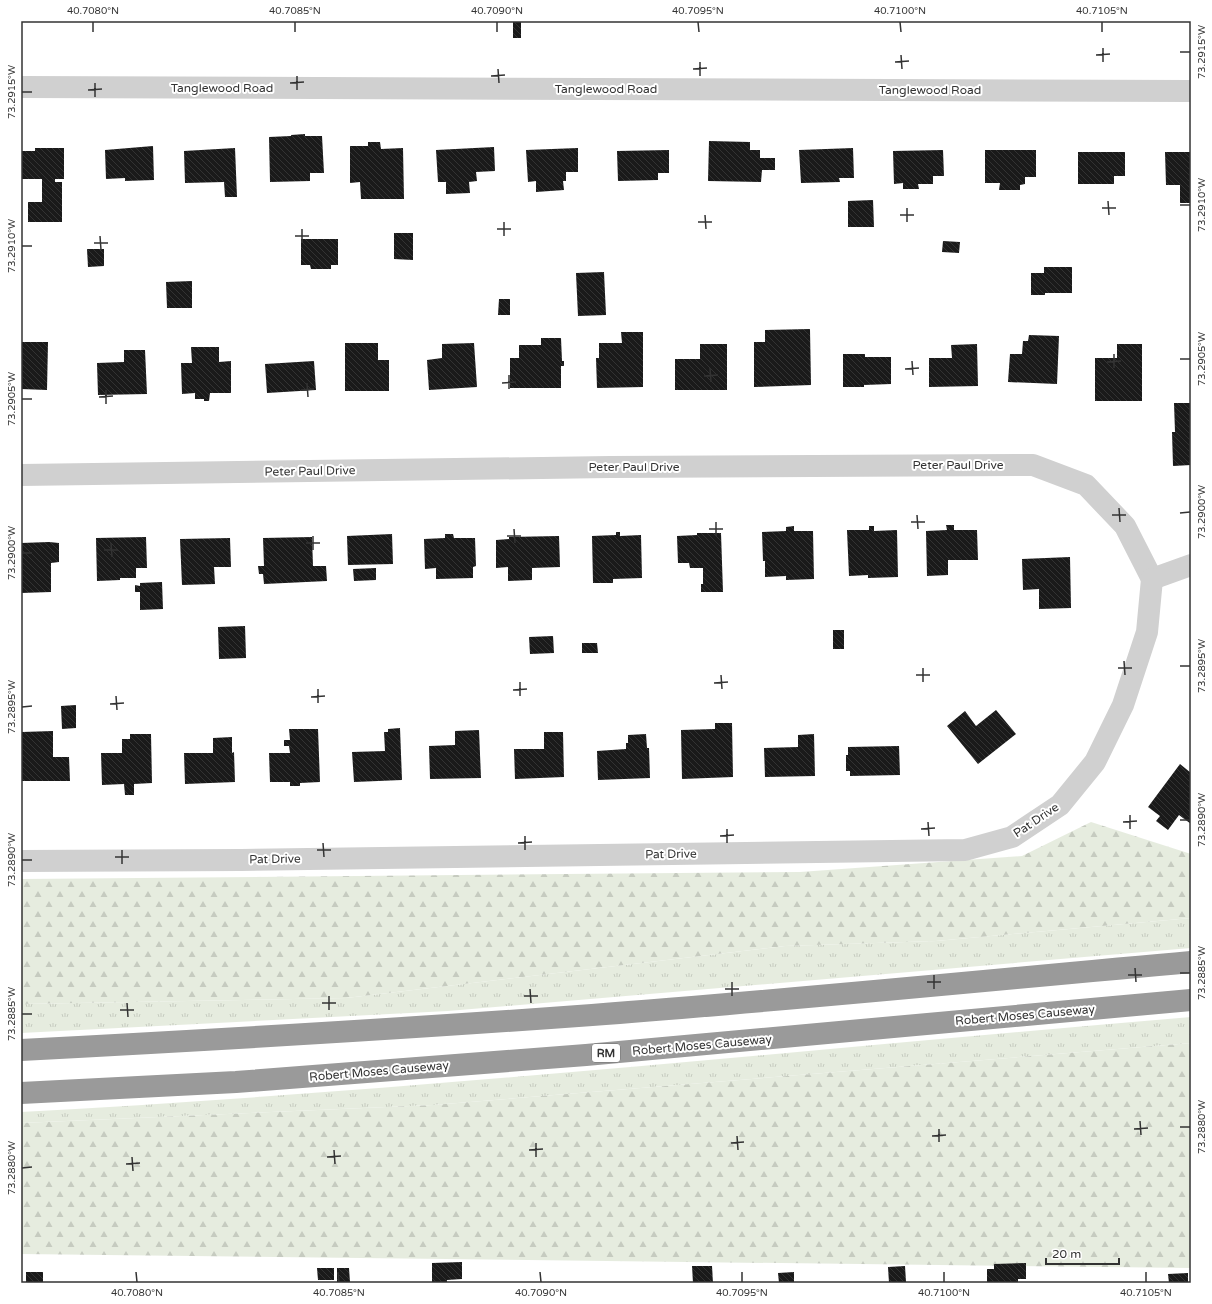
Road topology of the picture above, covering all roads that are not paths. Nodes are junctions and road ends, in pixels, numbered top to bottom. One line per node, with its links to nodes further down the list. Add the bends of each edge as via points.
1 (21, 87): 2 (street, Tanglewood Road)
2 (1191, 91)
3 (21, 475): 5 (street, Peter Paul Drive, via 610,466 1033,465 1086,485 1124,526)
4 (1191, 565): 5 (street)
5 (1152, 579): 6 (street, Pat Drive, via 1147,632 1123,704 1095,762 1060,805 1012,837 965,850)
6 (21, 861)
7 (1191, 962): 9 (highway, via 591,1015)
8 (1191, 1000): 10 (highway, Robert Moses Causeway / RM, via 586,1055 236,1082)
9 (21, 1050)
10 (21, 1094)

